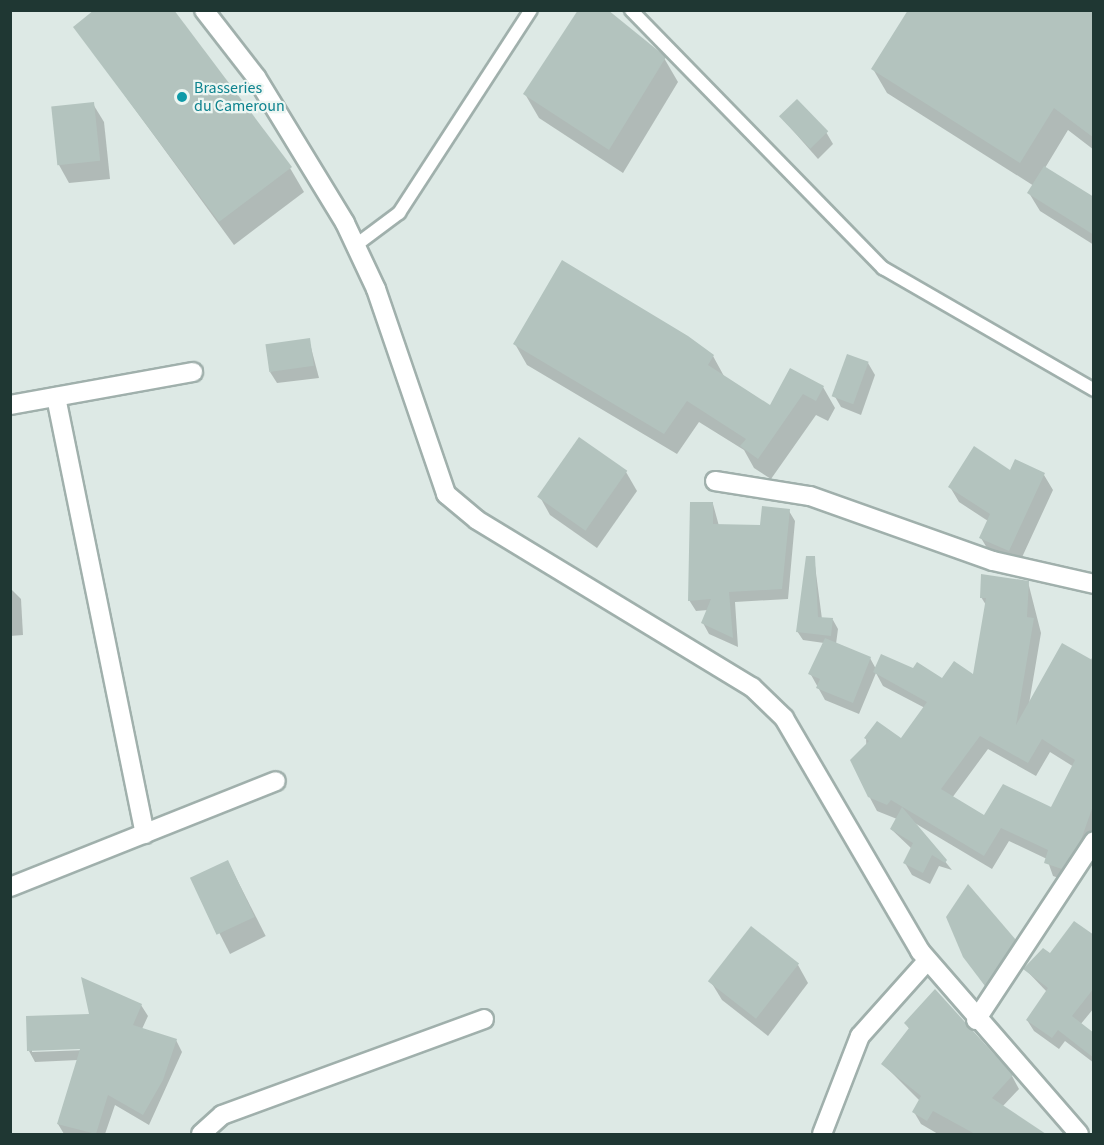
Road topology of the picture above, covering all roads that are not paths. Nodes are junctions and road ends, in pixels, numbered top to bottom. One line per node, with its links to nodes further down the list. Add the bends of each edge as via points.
1 (204, 10): 4 (street, via 268,97)
2 (531, 10): 4 (lane, via 399,213)
3 (631, 10): 6 (lane, via 883,268)
4 (356, 245): 15 (street, via 376,289 446,494 477,520 752,687 806,751)
5 (193, 372): 7 (street)
6 (1094, 390)
7 (56, 397): 8 (street); 12 (street)
8 (10, 405)
9 (715, 481): 10 (street, via 810,496 993,561)
10 (1094, 584)
11 (276, 781): 12 (street)
12 (145, 834): 14 (street)
13 (1094, 842): 17 (street)
14 (10, 887)
15 (927, 961): 17 (street); 19 (street, via 860,1036)
16 (484, 1019): 18 (street, via 222,1115)
17 (976, 1020): 20 (street, via 1050,1095)
18 (201, 1134)
19 (822, 1134)
20 (1079, 1134)

